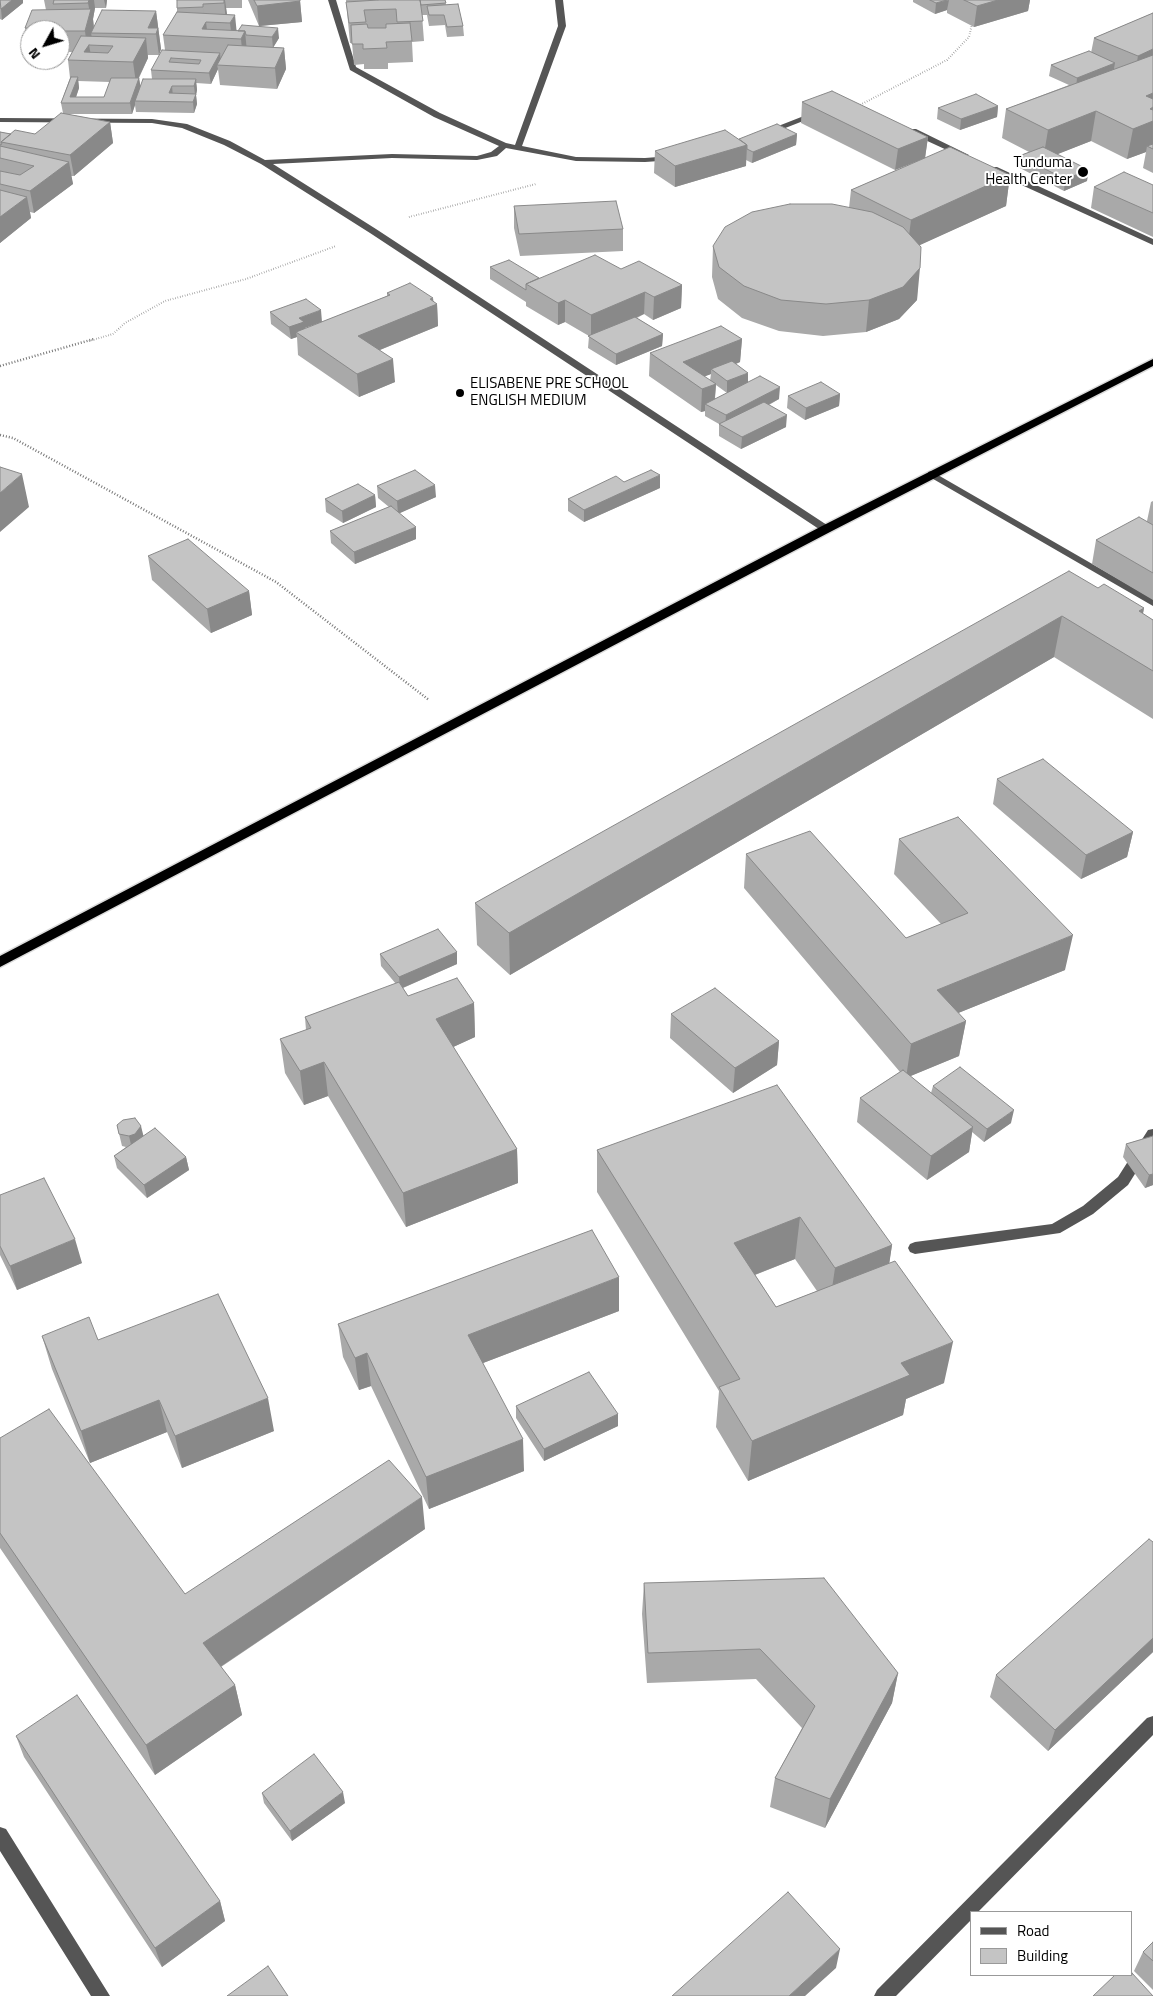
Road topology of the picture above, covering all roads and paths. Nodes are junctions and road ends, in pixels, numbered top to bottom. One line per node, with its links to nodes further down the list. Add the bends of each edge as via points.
1 (332, 0): 8 (street, via 353,68 437,115)
2 (559, 0): 9 (street, via 562,26)
3 (969, 19): 4 (path, via 974,26 968,37 946,60)
4 (858, 106): 7 (street, via 839,107)
5 (0, 120): 12 (street, via 160,122 184,126)
6 (904, 127): 11 (street)
7 (762, 133)
8 (504, 145): 9 (street); 12 (street, via 494,154 477,158 392,156)
9 (518, 148): 10 (street, via 576,159)
10 (680, 157)
11 (975, 160)
12 (264, 162): 15 (street)
13 (984, 164): 16 (street)
14 (540, 182): 15 (path, via 426,211)
15 (373, 231): 18 (path, via 246,279 165,301 125,323 113,334); 21 (street)
16 (1153, 242)
17 (1153, 362): 20 (highway)
18 (0, 366)
19 (0, 435): 23 (path, via 13,438 276,582)
20 (931, 474): 21 (highway); 22 (street)
21 (826, 529): 24 (highway)
22 (1153, 603)
23 (434, 703)
24 (0, 962)
25 (1153, 1134): 26 (street, via 1123,1181 1088,1210 1055,1229)
26 (915, 1248)
27 (1153, 1724): 30 (street)
28 (0, 1835): 29 (street)
29 (100, 1996)
30 (883, 1996)

